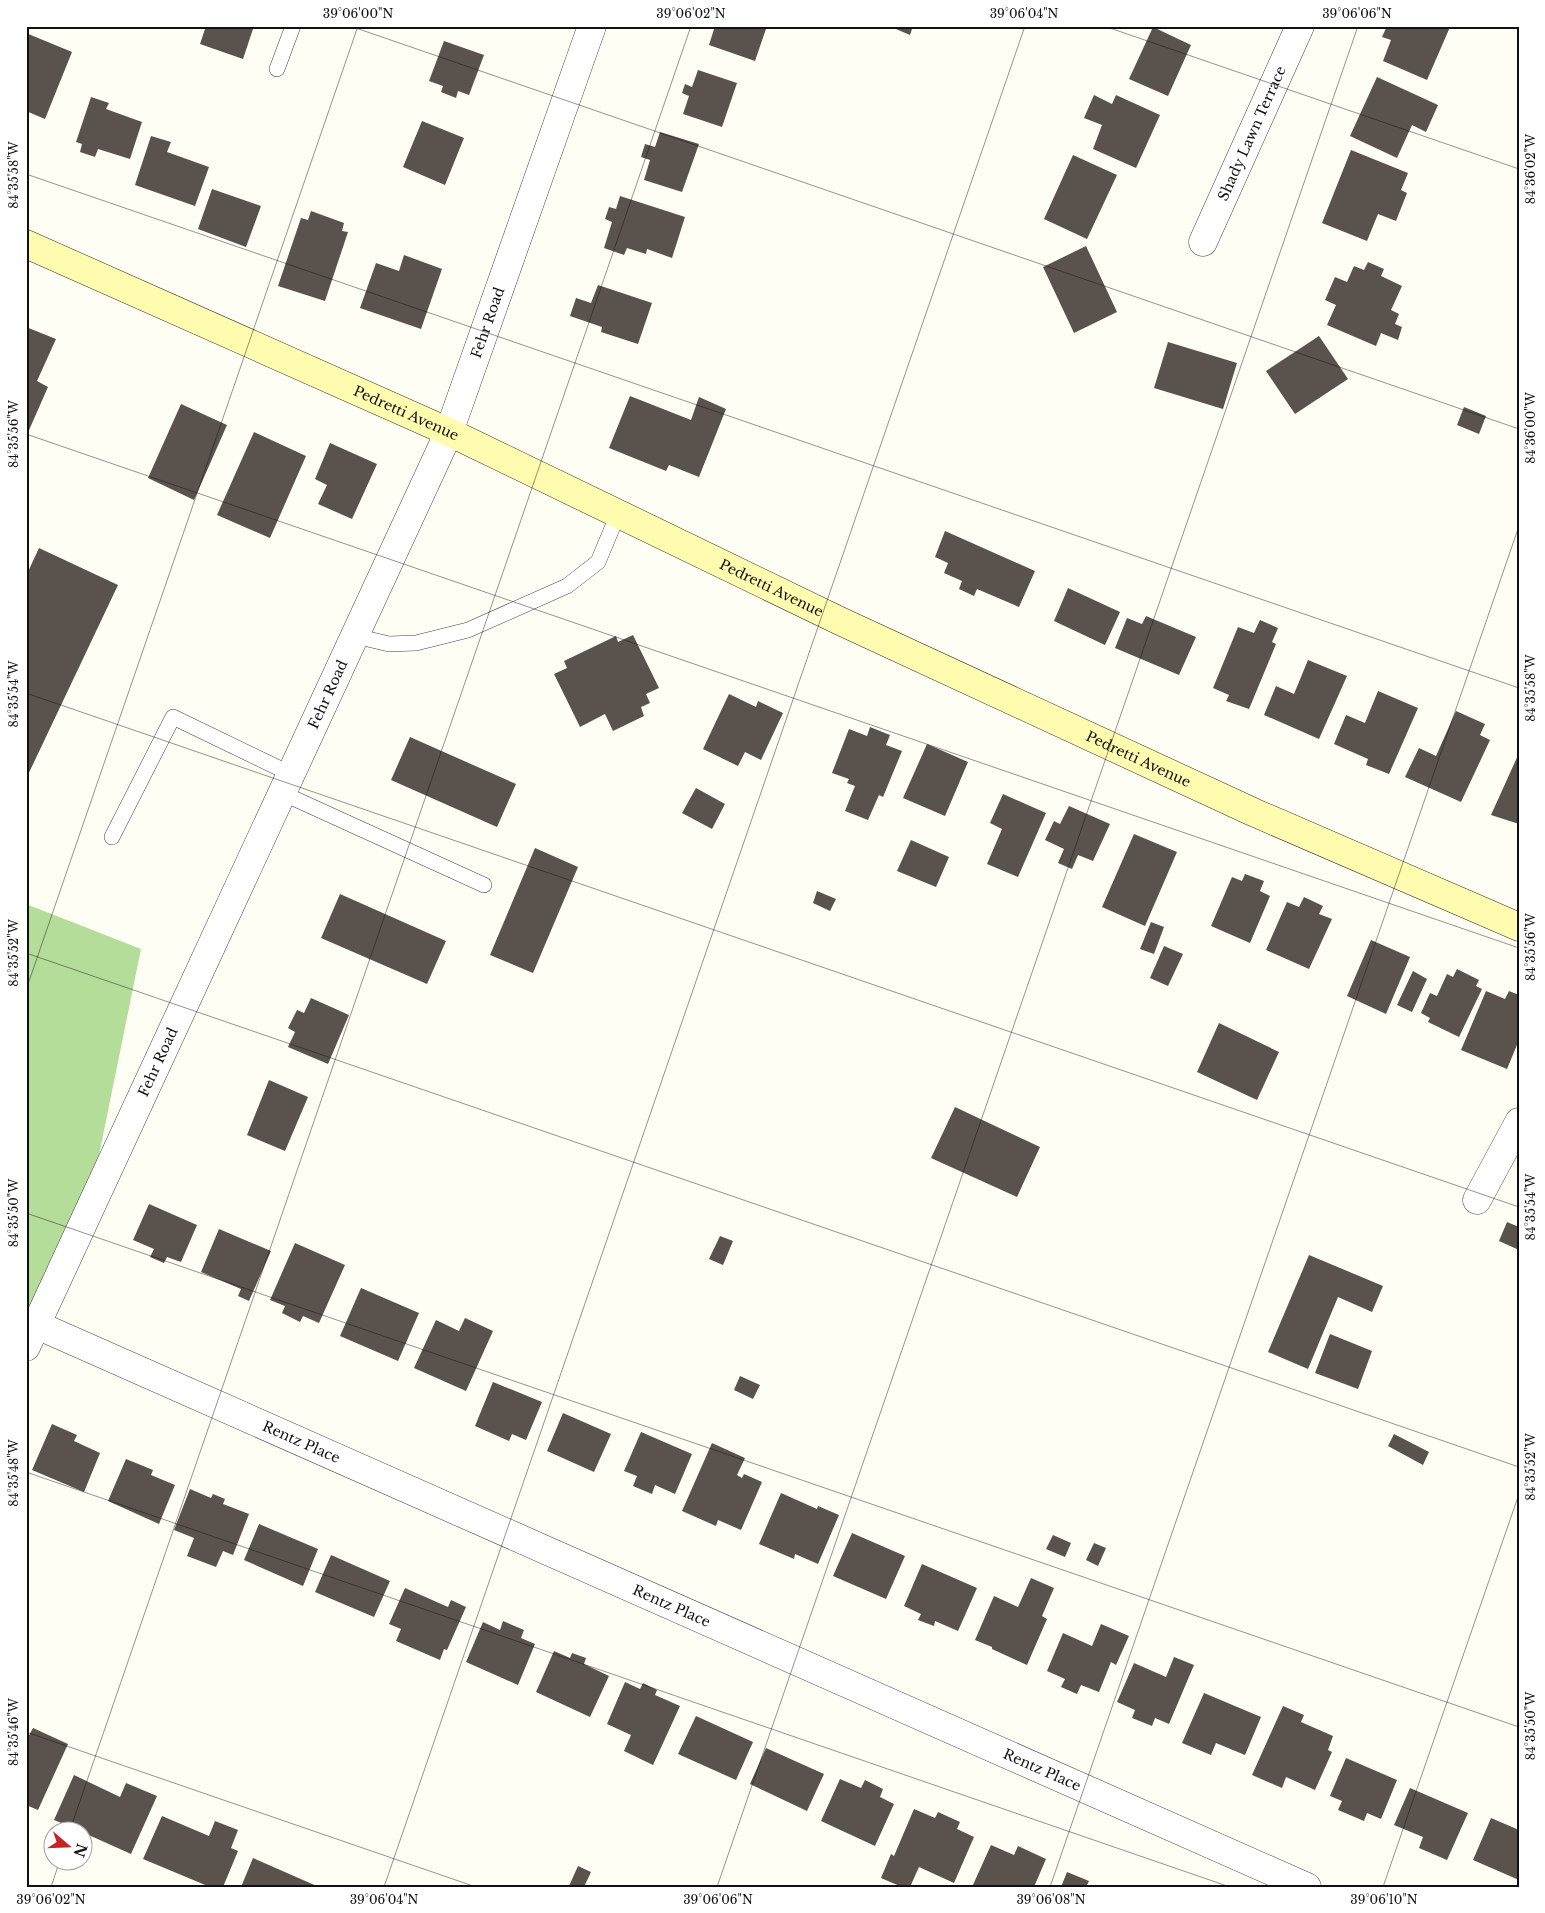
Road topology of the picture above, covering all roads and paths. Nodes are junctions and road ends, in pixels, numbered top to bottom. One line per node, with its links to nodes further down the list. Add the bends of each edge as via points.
1 (293, 26): 4 (lane)
2 (1300, 26): 5 (street, Shady Lawn Terrace)
3 (587, 28): 7 (street, Fehr Road)
4 (277, 69)
5 (1203, 242)
6 (26, 244): 7 (street, Pedretti Avenue)
7 (449, 432): 8 (street, Pedretti Avenue); 9 (street, Fehr Road)
8 (618, 514): 9 (lane, via 598,562 567,586 468,630 416,643 390,644); 13 (street, Pedretti Avenue, via 840,622 1236,804)
9 (355, 636): 10 (street, Fehr Road)
10 (287, 784): 11 (lane, via 173,717); 12 (lane); 16 (street, Fehr Road)
11 (112, 837)
12 (484, 885)
13 (1519, 927)
14 (1519, 1122): 15 (street)
15 (1477, 1200)
16 (32, 1336): 17 (street, Rentz Place)
17 (1307, 1887)

